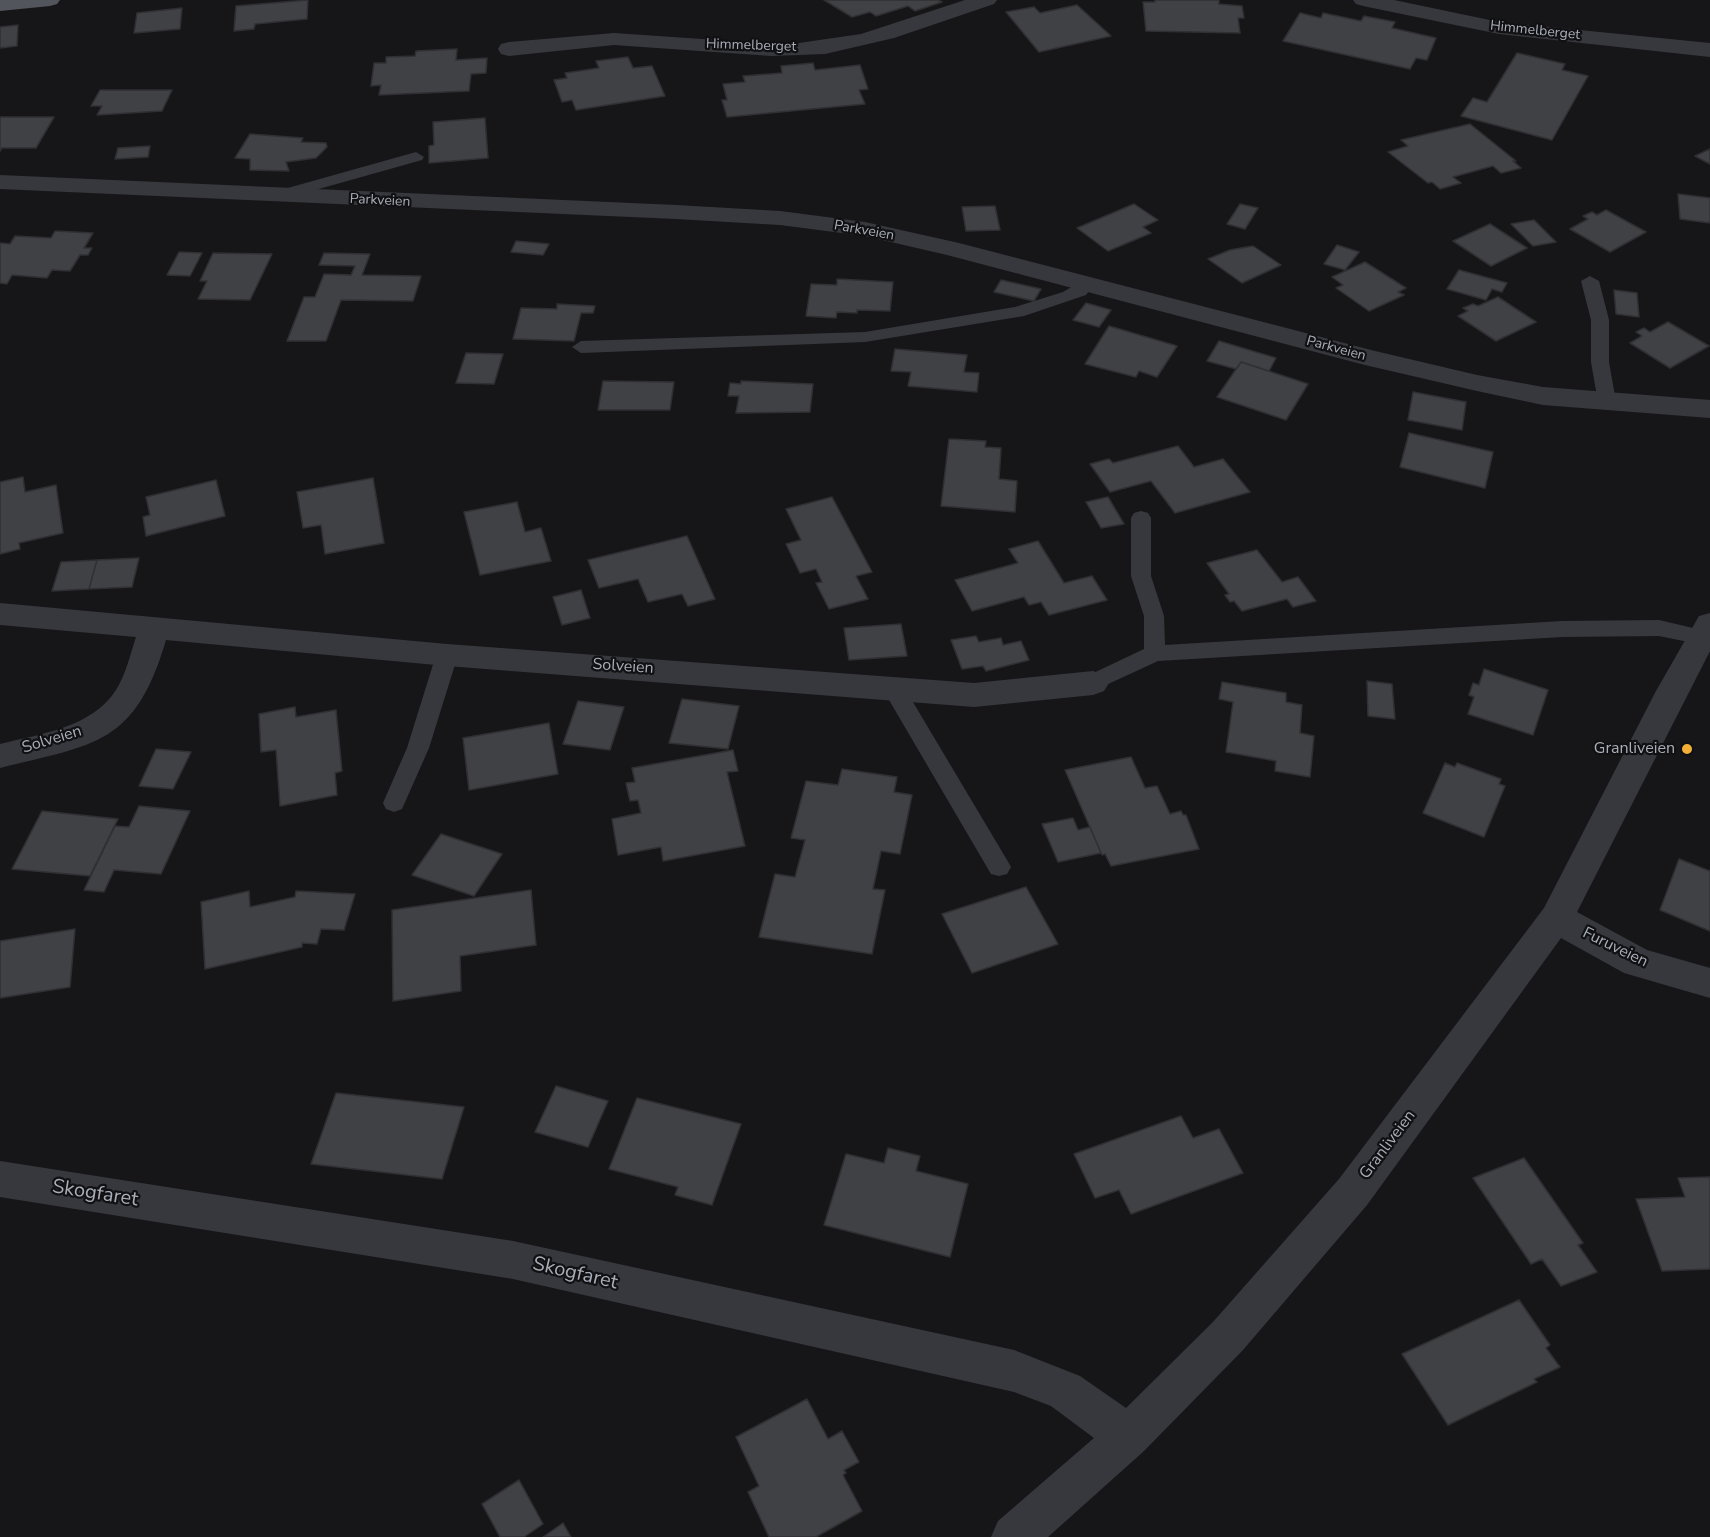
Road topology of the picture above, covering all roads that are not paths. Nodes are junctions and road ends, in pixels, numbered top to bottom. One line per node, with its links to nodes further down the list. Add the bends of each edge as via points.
1 (50, 0): 4 (main road)
2 (987, 0): 5 (street, Himmelberget, via 862,40 824,48 773,49 615,39)
3 (1363, 0): 6 (street, Himmelberget, via 1499,28)
4 (0, 5)
5 (509, 49)
6 (1710, 50)
7 (416, 157): 9 (lane)
8 (0, 182): 9 (street, Parkveien)
9 (276, 196): 11 (street, Parkveien, via 780,218 876,232)
10 (1590, 280): 13 (lane, via 1600,320 1600,362)
11 (1085, 284): 12 (lane, via 1069,296 1027,310 865,337); 13 (street, Parkveien, via 1477,383 1543,396)
12 (581, 347)
13 (1607, 402): 14 (street, Parkveien)
14 (1710, 409)
15 (1140, 518): 19 (lane, via 1141,576 1154,616)
16 (0, 614): 17 (street, Solveien)
17 (154, 629): 20 (street, Solveien); 23 (street, Solveien, via 138,677 125,702 114,713 75,735)
18 (1706, 631): 19 (lane, via 1562,629); 26 (street, Granliveien)
19 (1155, 653): 21 (lane)
20 (447, 655): 22 (street, Solveien); 24 (lane, via 418,748)
21 (1093, 683): 22 (street, Solveien, via 974,695)
22 (893, 688): 25 (lane)
23 (0, 756)
24 (394, 803)
25 (999, 867)
26 (1556, 918): 27 (street, Furuveien, via 1637,962); 29 (street, Granliveien, via 1353,1192 1228,1336)
27 (1710, 983)
28 (0, 1179): 29 (street, Skogfaret, via 513,1260 1014,1371 1065,1391)
29 (1129, 1436): 30 (street, Granliveien)
30 (1014, 1537)

